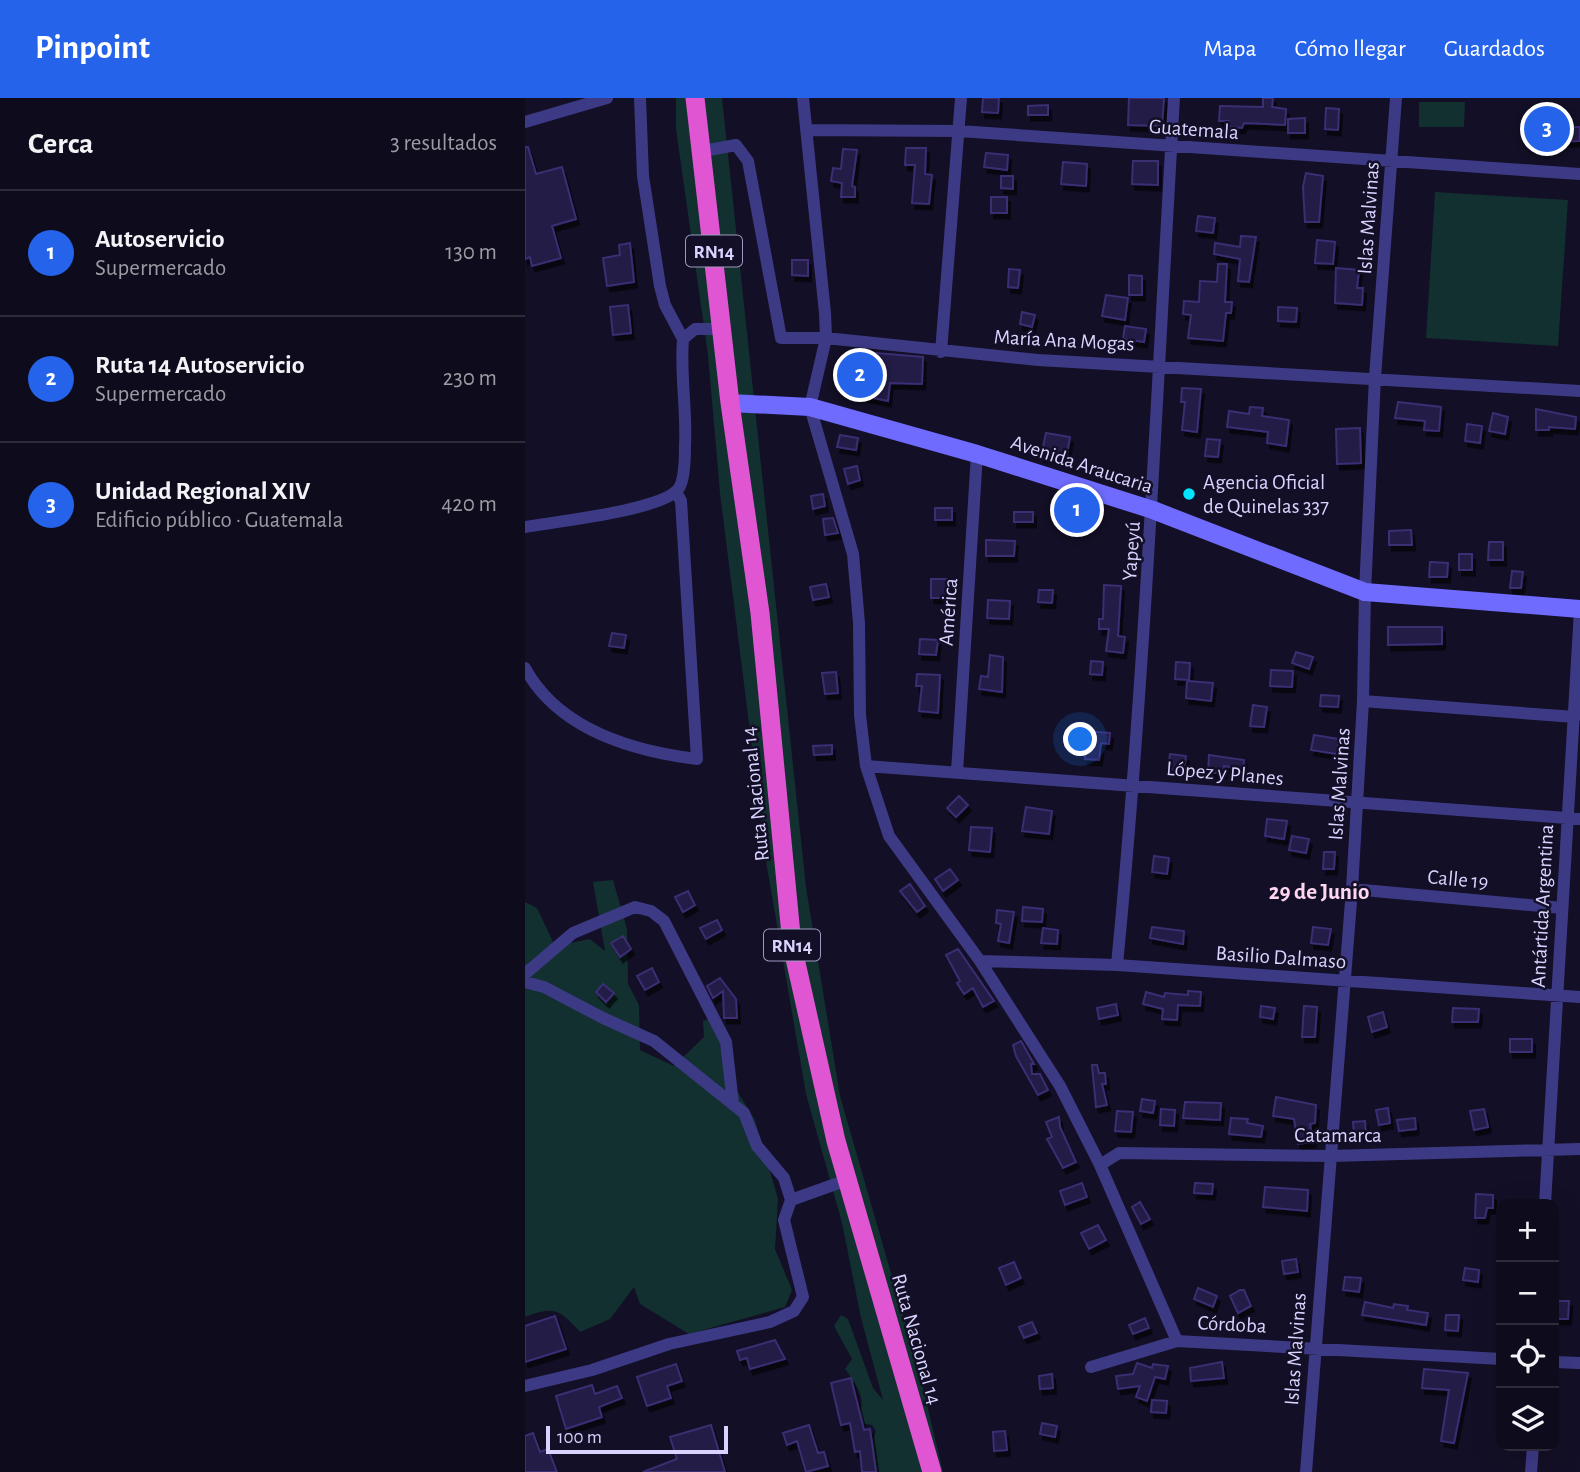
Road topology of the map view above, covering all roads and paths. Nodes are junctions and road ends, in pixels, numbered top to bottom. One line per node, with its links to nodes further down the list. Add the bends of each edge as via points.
1 (607, 98): 8 (street)
2 (640, 98): 17 (street, via 643,176 660,286)
3 (695, 98): 12 (highway, Ruta Nacional 14 / RN14)
4 (803, 98): 9 (street)
5 (961, 98): 10 (street)
6 (1174, 98): 11 (street, Yapeyú)
7 (1396, 98): 13 (street, Islas Malvinas)
8 (525, 122)
9 (806, 130): 10 (street, Guatemala); 16 (street)
10 (960, 131): 11 (street, Guatemala); 18 (street)
11 (1171, 148): 13 (street, Guatemala); 19 (street, Yapeyú)
12 (703, 151): 15 (highway, Ruta Nacional 14 / RN14); 16 (street, María Ana Mogas, via 736,145 748,161 781,338)
13 (1391, 160): 14 (street, Guatemala); 20 (street, Islas Malvinas)
14 (1580, 174)
15 (722, 329): 17 (street, via 695,329); 22 (highway, Ruta Nacional 14 / RN14)
16 (826, 338): 18 (street, María Ana Mogas); 23 (street)
17 (683, 339): 25 (street, via 685,445)
18 (941, 352): 19 (street, María Ana Mogas)
19 (1160, 365): 20 (street, María Ana Mogas); 26 (street, Yapeyú)
20 (1375, 377): 21 (street, María Ana Mogas); 28 (street, Islas Malvinas)
21 (1580, 391)
22 (730, 404): 23 (main road, Avenida Araucaria); 54 (highway, Ruta Nacional 14 / RN14, via 760,613 792,945)
23 (810, 408): 24 (main road, Avenida Araucaria); 33 (street, via 853,554)
24 (977, 454): 26 (main road, Avenida Araucaria); 34 (street, América)
25 (676, 492): 27 (street, via 650,505); 30 (street, via 681,500 697,759 617,741 573,721)
26 (1153, 510): 28 (main road, Avenida Araucaria); 35 (street, Yapeyú)
27 (525, 527)
28 (1365, 592): 29 (main road, Avenida Araucaria); 31 (street, Islas Malvinas)
29 (1580, 610): 32 (street, Antártida Argentina)
30 (525, 668)
31 (1363, 701): 32 (street); 36 (street, Islas Malvinas)
32 (1575, 718): 37 (street, Antártida Argentina)
33 (866, 765): 34 (street, López y Planes); 40 (street, via 889,836)
34 (957, 772): 35 (street, López y Planes)
35 (1134, 785): 36 (street, López y Planes); 41 (street, Yapeyú)
36 (1357, 803): 37 (street, López y Planes); 38 (street, Islas Malvinas)
37 (1574, 819): 39 (street, Antártida Argentina)
38 (1352, 889): 39 (street, Calle 19); 43 (street, Islas Malvinas)
39 (1562, 908): 45 (street, Antártida Argentina)
40 (979, 961): 41 (street, Basilio Dalmaso); 48 (street, via 1060,1086)
41 (1117, 965): 43 (street, Basilio Dalmaso)
42 (525, 974): 47 (street, via 573,933 635,907 651,911 664,921 726,1042)
43 (1345, 981): 45 (street, Basilio Dalmaso); 52 (street, Islas Malvinas)
44 (525, 982): 47 (street, via 654,1041)
45 (1556, 995): 46 (street, Basilio Dalmaso); 49 (street, Antártida Argentina)
46 (1580, 997)
47 (733, 1104): 56 (street, via 744,1113 757,1146 784,1178)
48 (1087, 1140): 51 (street); 53 (street)
49 (1548, 1149): 50 (street, Catamarca); 52 (street, Catamarca); 55 (street, Antártida Argentina)
50 (1580, 1149)
51 (1119, 1153): 52 (street, Catamarca); 53 (street)
52 (1330, 1156): 58 (street, Islas Malvinas)
53 (1100, 1165): 57 (street)
54 (847, 1180): 56 (street); 65 (highway, Ruta Nacional 14 / RN14)
55 (1545, 1199)
56 (791, 1200): 63 (street, via 784,1220 786,1237 803,1297 795,1311 770,1322 669,1344)
57 (1177, 1340): 58 (street, Córdoba); 62 (street, Córdoba)
58 (1313, 1348): 59 (street, Córdoba); 66 (street, Islas Malvinas)
59 (1496, 1359)
60 (1559, 1362): 61 (street)
61 (1580, 1363)
62 (1091, 1367)
63 (525, 1386)
64 (1533, 1451): 67 (street)
65 (932, 1472)
66 (1306, 1472)
67 (1531, 1472)

